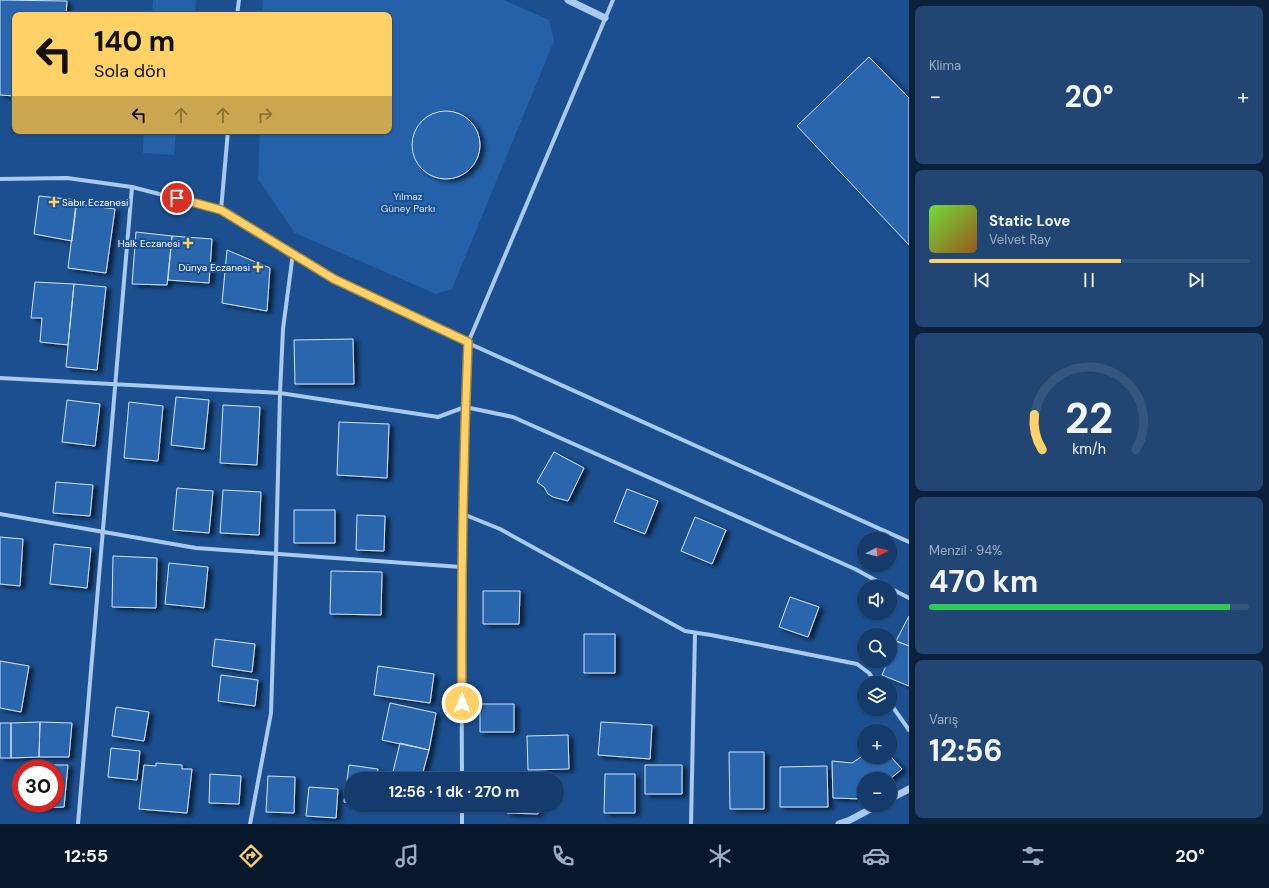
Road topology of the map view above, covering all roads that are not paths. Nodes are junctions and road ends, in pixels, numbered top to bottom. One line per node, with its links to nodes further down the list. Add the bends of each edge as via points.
1 (238, 0): 4 (street)
2 (568, 0): 5 (street)
3 (613, 0): 5 (street)
4 (237, 12)
5 (605, 18): 11 (street)
6 (228, 134): 9 (street)
7 (0, 179): 8 (street, via 67,178)
8 (132, 187): 9 (street); 13 (street)
9 (221, 210): 10 (street)
10 (293, 253): 11 (street, via 334,279); 14 (street, via 283,329)
11 (468, 342): 15 (street); 19 (street)
12 (0, 378): 13 (street)
13 (116, 384): 14 (street); 18 (street)
14 (280, 393): 15 (street, via 438,417); 20 (street)
15 (465, 407): 17 (street); 22 (street, via 513,417)
16 (0, 514): 18 (street)
17 (463, 514): 21 (street); 25 (street, via 500,529 649,612 685,631)
18 (102, 532): 20 (street, via 196,548); 34 (street)
19 (909, 542)
20 (276, 554): 21 (street); 35 (street, via 271,713)
21 (461, 567): 29 (street)
22 (875, 580)
23 (897, 592): 24 (street)
24 (909, 598)
25 (695, 633): 26 (street, via 857,664); 37 (street)
26 (871, 676)
27 (897, 713): 28 (street)
28 (909, 730)
29 (462, 772)
30 (909, 789): 31 (street)
31 (897, 795)
32 (462, 812): 36 (street)
33 (865, 812): 38 (street)
34 (78, 824)
35 (250, 824)
36 (462, 824)
37 (691, 824)
38 (839, 824)

